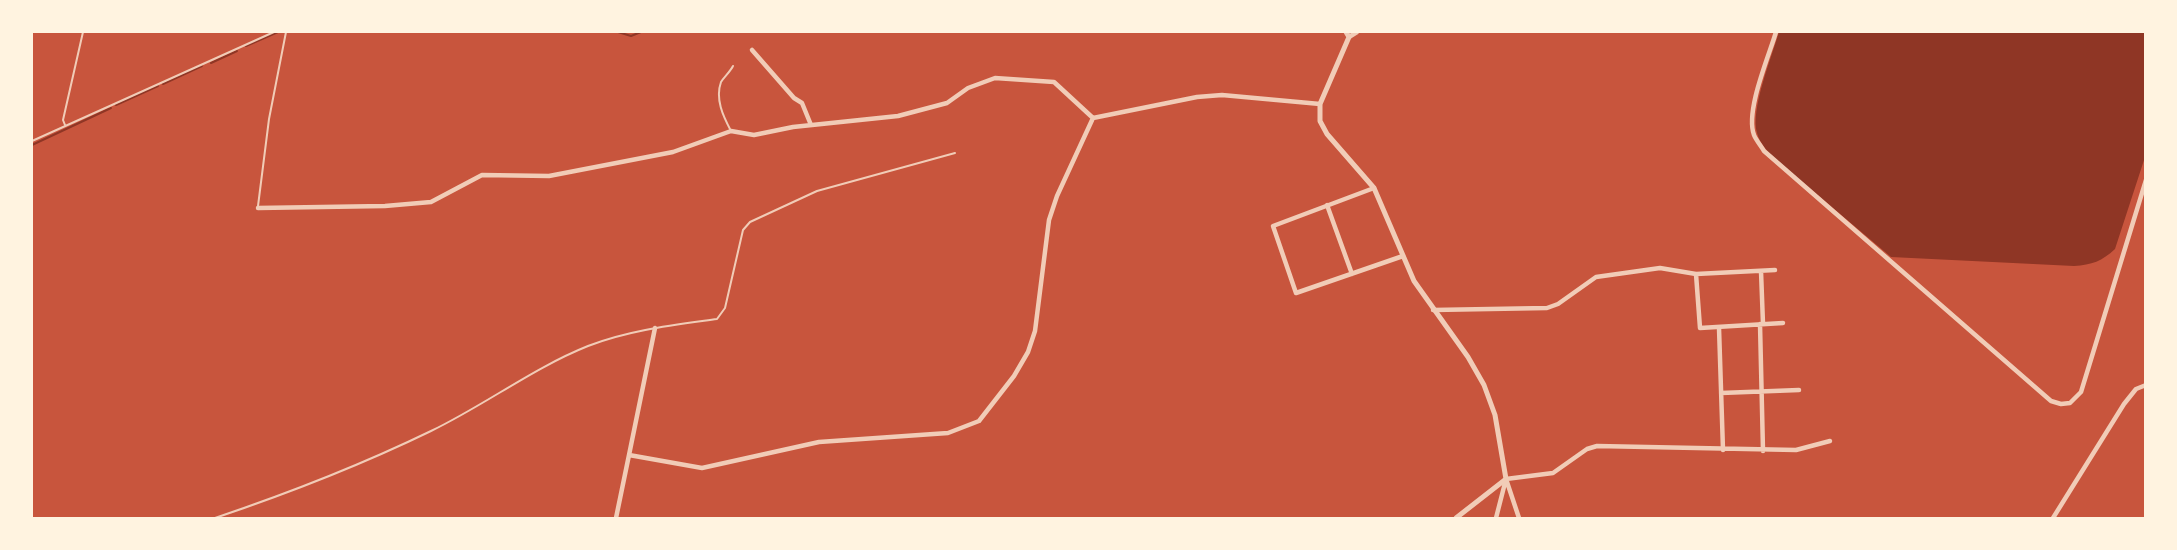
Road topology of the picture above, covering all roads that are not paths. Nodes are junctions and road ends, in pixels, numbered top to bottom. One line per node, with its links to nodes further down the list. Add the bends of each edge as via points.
1 (83, 32): 11 (lane)
2 (274, 32): 11 (lane)
3 (286, 32): 19 (lane, via 269,119)
4 (1357, 32): 6 (street)
5 (1776, 32): 16 (street, via 1752,123 1753,134 1764,151 2051,401 2070,403 2081,392)
6 (1347, 34): 9 (street)
7 (752, 51): 12 (street, via 802,103)
8 (733, 66): 13 (lane, via 722,79 720,91 722,113)
9 (1320, 104): 10 (street, via 1222,95); 17 (street, via 1320,121 1326,134)
10 (1093, 118): 12 (street, via 1054,82 995,78 968,88 947,103 898,116); 37 (street, via 1052,212 1035,331 1028,352 979,420 948,433 819,442 702,468)
11 (65, 125): 14 (lane)
12 (811, 125): 13 (street, via 754,135)
13 (731, 130): 19 (street, via 673,152 549,176 482,175 431,202)
14 (32, 141)
15 (955, 153): 28 (lane, via 817,191 755,218 743,230 725,308 717,319)
16 (2145, 180)
17 (1374, 188): 18 (street); 20 (street)
18 (1327, 205): 23 (street); 23 (street, via 1273,226 1296,293)
19 (258, 207)
20 (1403, 256): 23 (street); 25 (street)
21 (1761, 270): 22 (street); 24 (street); 27 (street)
22 (1775, 270)
23 (1352, 274)
24 (1696, 274): 25 (street, via 1660,268 1596,278 1547,308); 29 (street, via 1700,328)
25 (1432, 309): 38 (street, via 1484,385 1495,415)
26 (1783, 323): 27 (street)
27 (1762, 324): 29 (street); 32 (street)
28 (655, 328): 37 (street); 39 (lane, via 589,346 405,443 304,487)
29 (1719, 328): 33 (street)
30 (2145, 385): 44 (street, via 2136,389 2124,404)
31 (1799, 390): 32 (street)
32 (1760, 392): 33 (street); 36 (street)
33 (1721, 393): 35 (street)
34 (1830, 441): 36 (street, via 1796,450)
35 (1723, 450): 36 (street); 38 (street, via 1597,446 1553,473)
36 (1763, 451)
37 (629, 455): 40 (street)
38 (1506, 479): 41 (street); 42 (street); 43 (street)
39 (215, 519)
40 (616, 519)
41 (1456, 519)
42 (1496, 519)
43 (1519, 519)
44 (2053, 519)

